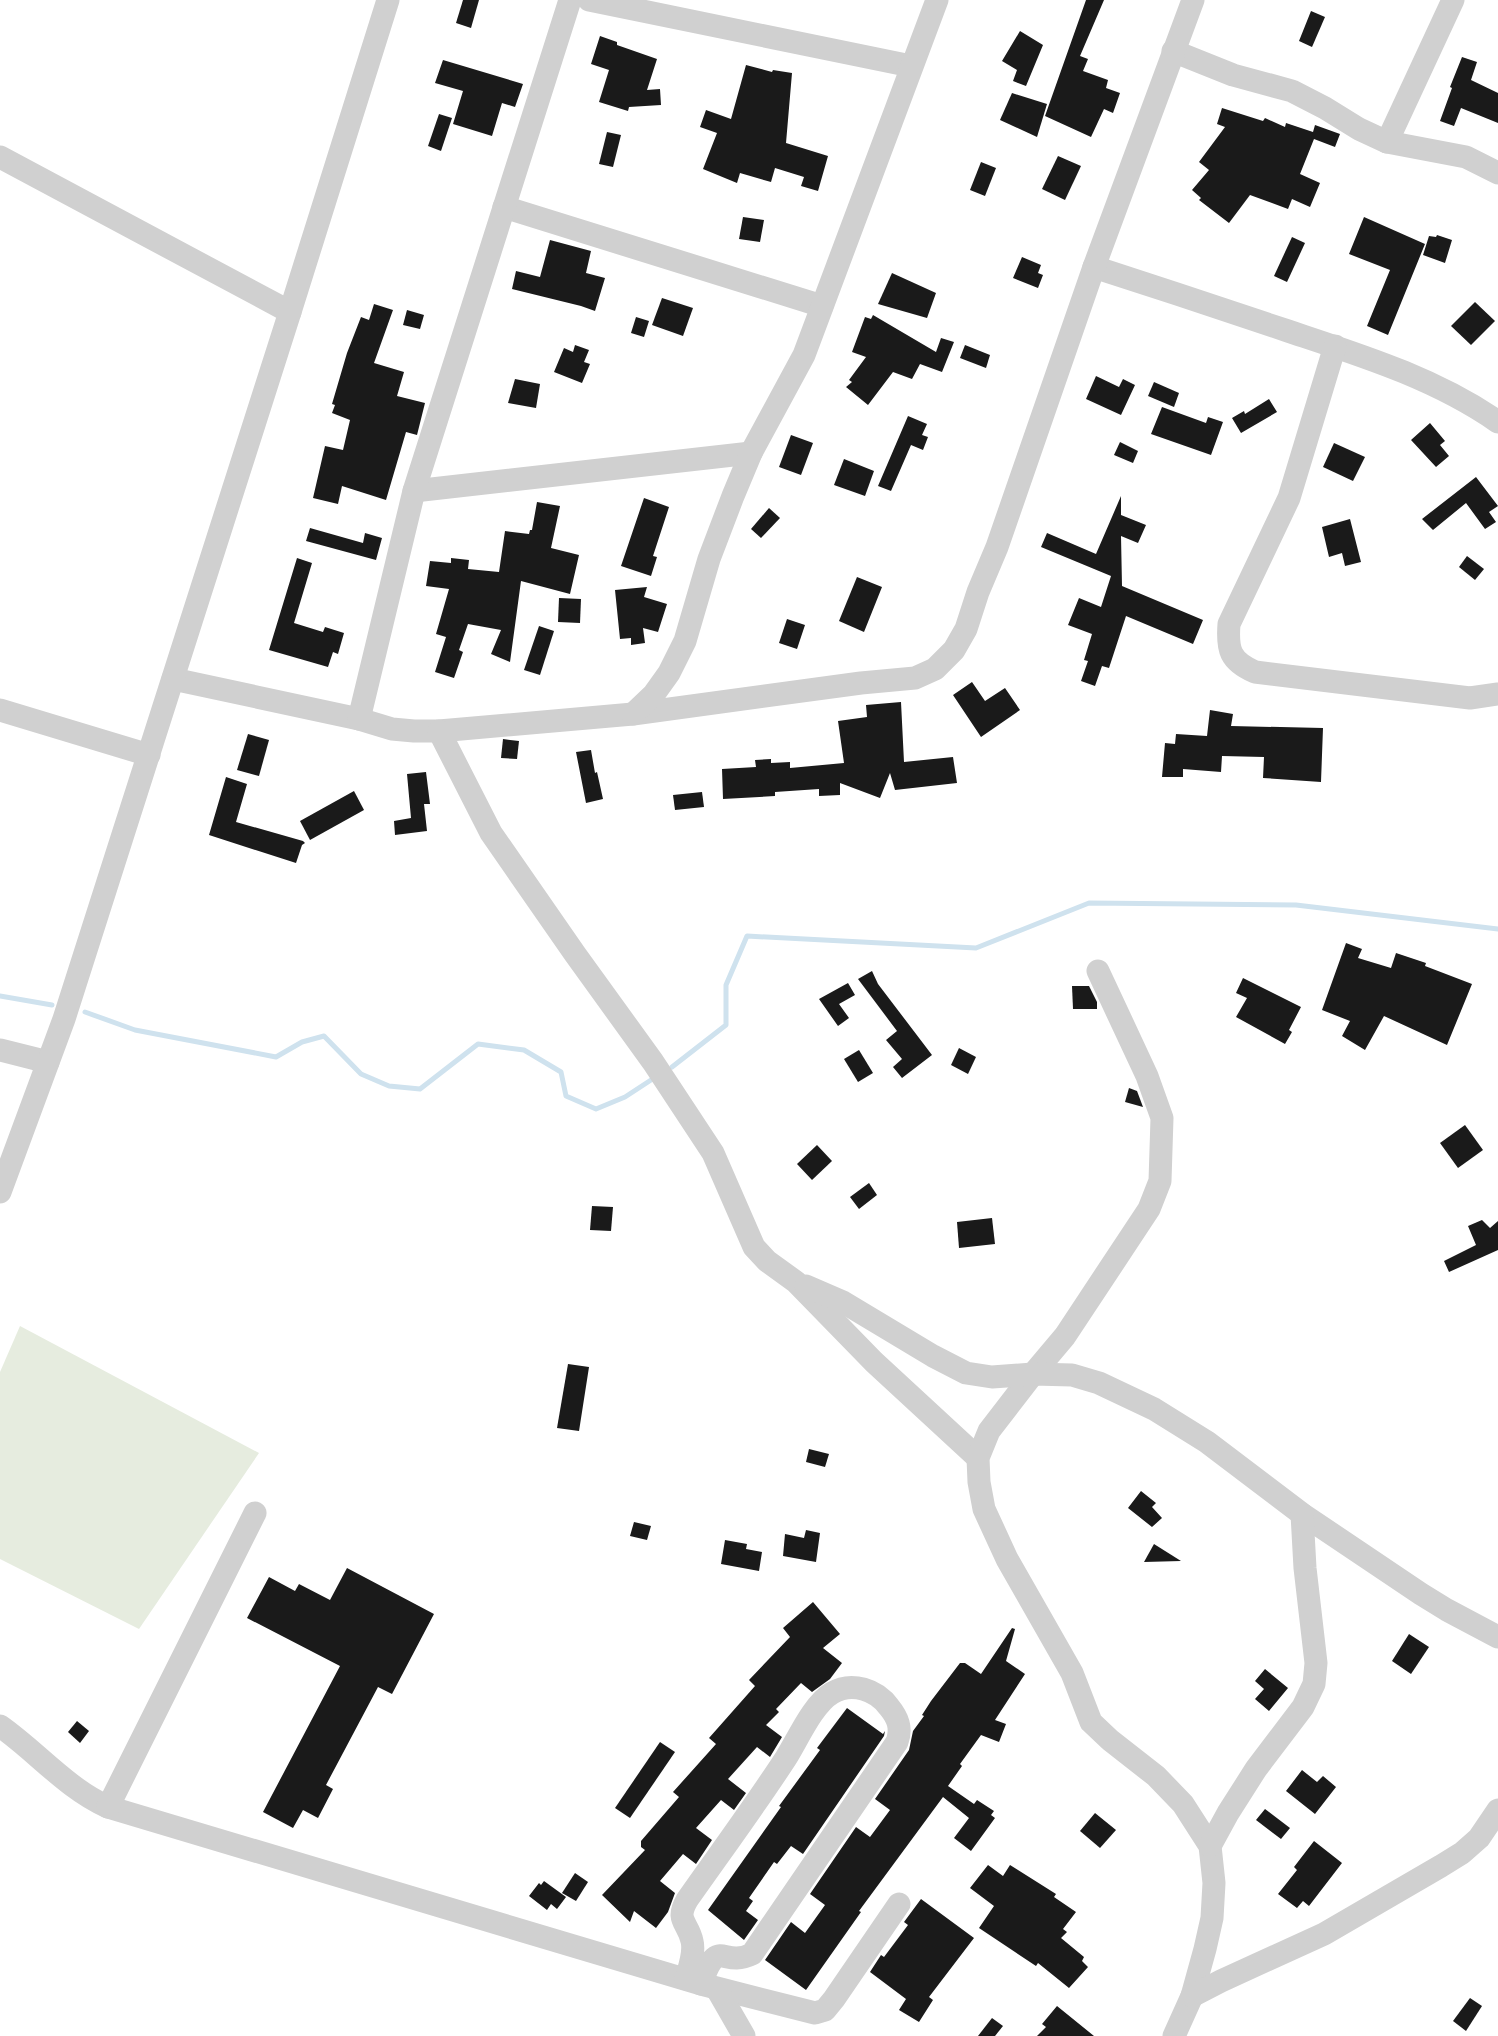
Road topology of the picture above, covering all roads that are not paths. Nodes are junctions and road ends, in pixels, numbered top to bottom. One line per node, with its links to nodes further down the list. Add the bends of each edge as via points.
1 (388, 0): 15 (street)
2 (570, 0): 12 (street)
3 (589, 0): 8 (street)
4 (937, 0): 8 (street)
5 (1194, 0): 7 (street)
6 (1453, 0): 9 (street)
7 (1173, 51): 9 (street, via 1292,92); 13 (street)
8 (911, 66): 14 (street)
9 (1387, 142): 11 (street, via 1466,157)
10 (0, 158): 15 (street)
11 (1498, 173)
12 (504, 207): 14 (street); 19 (street)
13 (1094, 267): 16 (street); 23 (street, via 966,629 935,670 915,678)
14 (822, 306): 18 (street, via 804,355)
15 (290, 312): 20 (street)
16 (1335, 346): 17 (street, via 1432,382); 21 (street, via 1289,498 1229,624 1231,655 1255,672 1470,698)
17 (1498, 422)
18 (751, 453): 19 (street); 23 (street, via 709,559 685,642 654,694)
19 (414, 491): 24 (street)
20 (173, 679): 24 (street); 26 (street)
21 (1498, 694)
22 (0, 710): 26 (street)
23 (632, 714): 25 (street)
24 (359, 719): 25 (street, via 392,729)
25 (439, 730): 31 (street, via 491,834 713,1153 754,1247)
26 (149, 755): 29 (street)
27 (1098, 971): 32 (street, via 1162,1118 1160,1181 1149,1209 1121,1252 1065,1336)
28 (0, 1050): 29 (street)
29 (48, 1062): 30 (street)
30 (0, 1192)
31 (796, 1282): 32 (street, via 843,1302 966,1373 992,1377); 33 (street)
32 (1033, 1374): 33 (street, via 989,1431); 35 (street, via 1072,1375 1100,1383 1154,1409 1207,1442)
33 (978, 1458): 40 (street, via 984,1509 1007,1559 1072,1672 1091,1722 1183,1804)
34 (255, 1513): 38 (street)
35 (1301, 1514): 36 (street, via 1447,1610); 40 (street, via 1316,1663 1314,1684)
36 (1498, 1637)
37 (0, 1726): 38 (street, via 71,1785)
38 (108, 1807): 42 (street)
39 (1498, 1810): 43 (street, via 1479,1838 1441,1866 1324,1934)
40 (1210, 1846): 43 (street, via 1212,1918)
41 (899, 1904): 42 (street, via 825,2010 815,2013)
42 (702, 1984): 42 (street, via 713,1958 752,1954 897,1742 899,1724 872,1691 844,1689 824,1700 681,1909); 44 (street)
43 (1192, 1996): 45 (street)
44 (744, 2036)
45 (1174, 2036)

